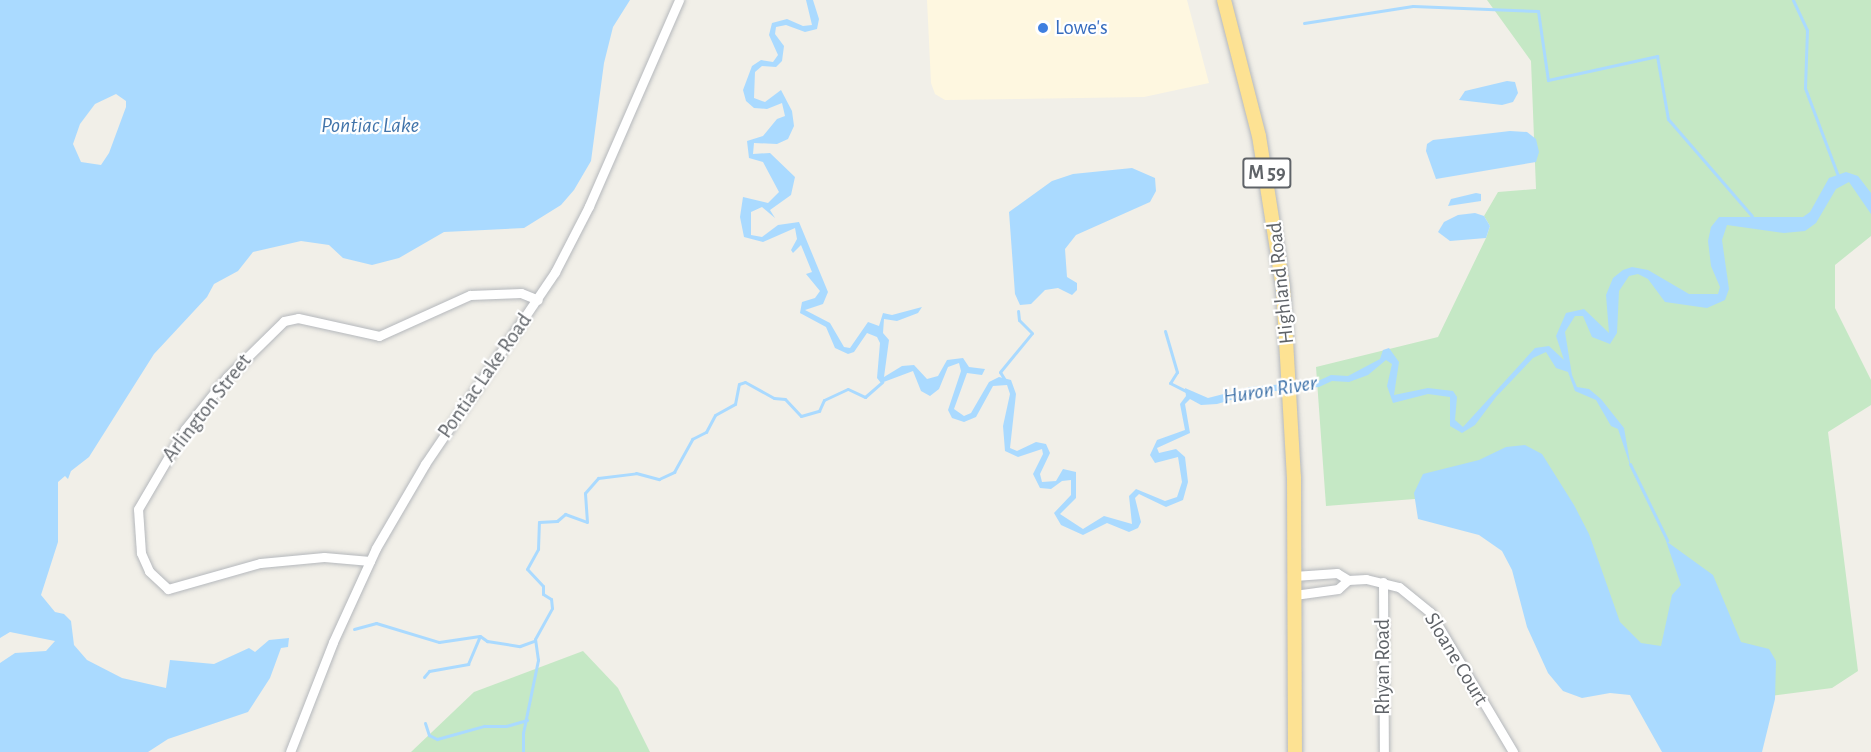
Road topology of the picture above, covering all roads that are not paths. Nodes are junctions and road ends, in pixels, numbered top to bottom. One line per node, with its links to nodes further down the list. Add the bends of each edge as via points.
1 (679, 0): 3 (street, Pontiac Lake Road, via 589,206)
2 (1224, 0): 5 (highway, Highland Road / M 59, via 1270,189 1288,350)
3 (537, 300): 4 (street, Pontiac Lake Road, via 425,464); 4 (street, Arlington Street, via 521,293 470,295 379,336 298,318 284,321 227,377 185,429 138,509 141,553 149,571 168,589 260,563 324,556)
4 (370, 561): 9 (street, Pontiac Lake Road, via 319,674)
5 (1294, 576): 6 (street, Sloane Court, via 1337,573); 8 (highway, Highland Road / M 59)
6 (1348, 580): 7 (street, Sloane Court); 8 (street, Sloane Court, via 1338,589)
7 (1383, 582): 11 (street, Rhyan Road); 12 (street, Sloane Court, via 1414,596 1430,612)
8 (1294, 594): 10 (highway, Highland Road / M 59)
9 (290, 752)
10 (1295, 752)
11 (1384, 752)
12 (1513, 752)

